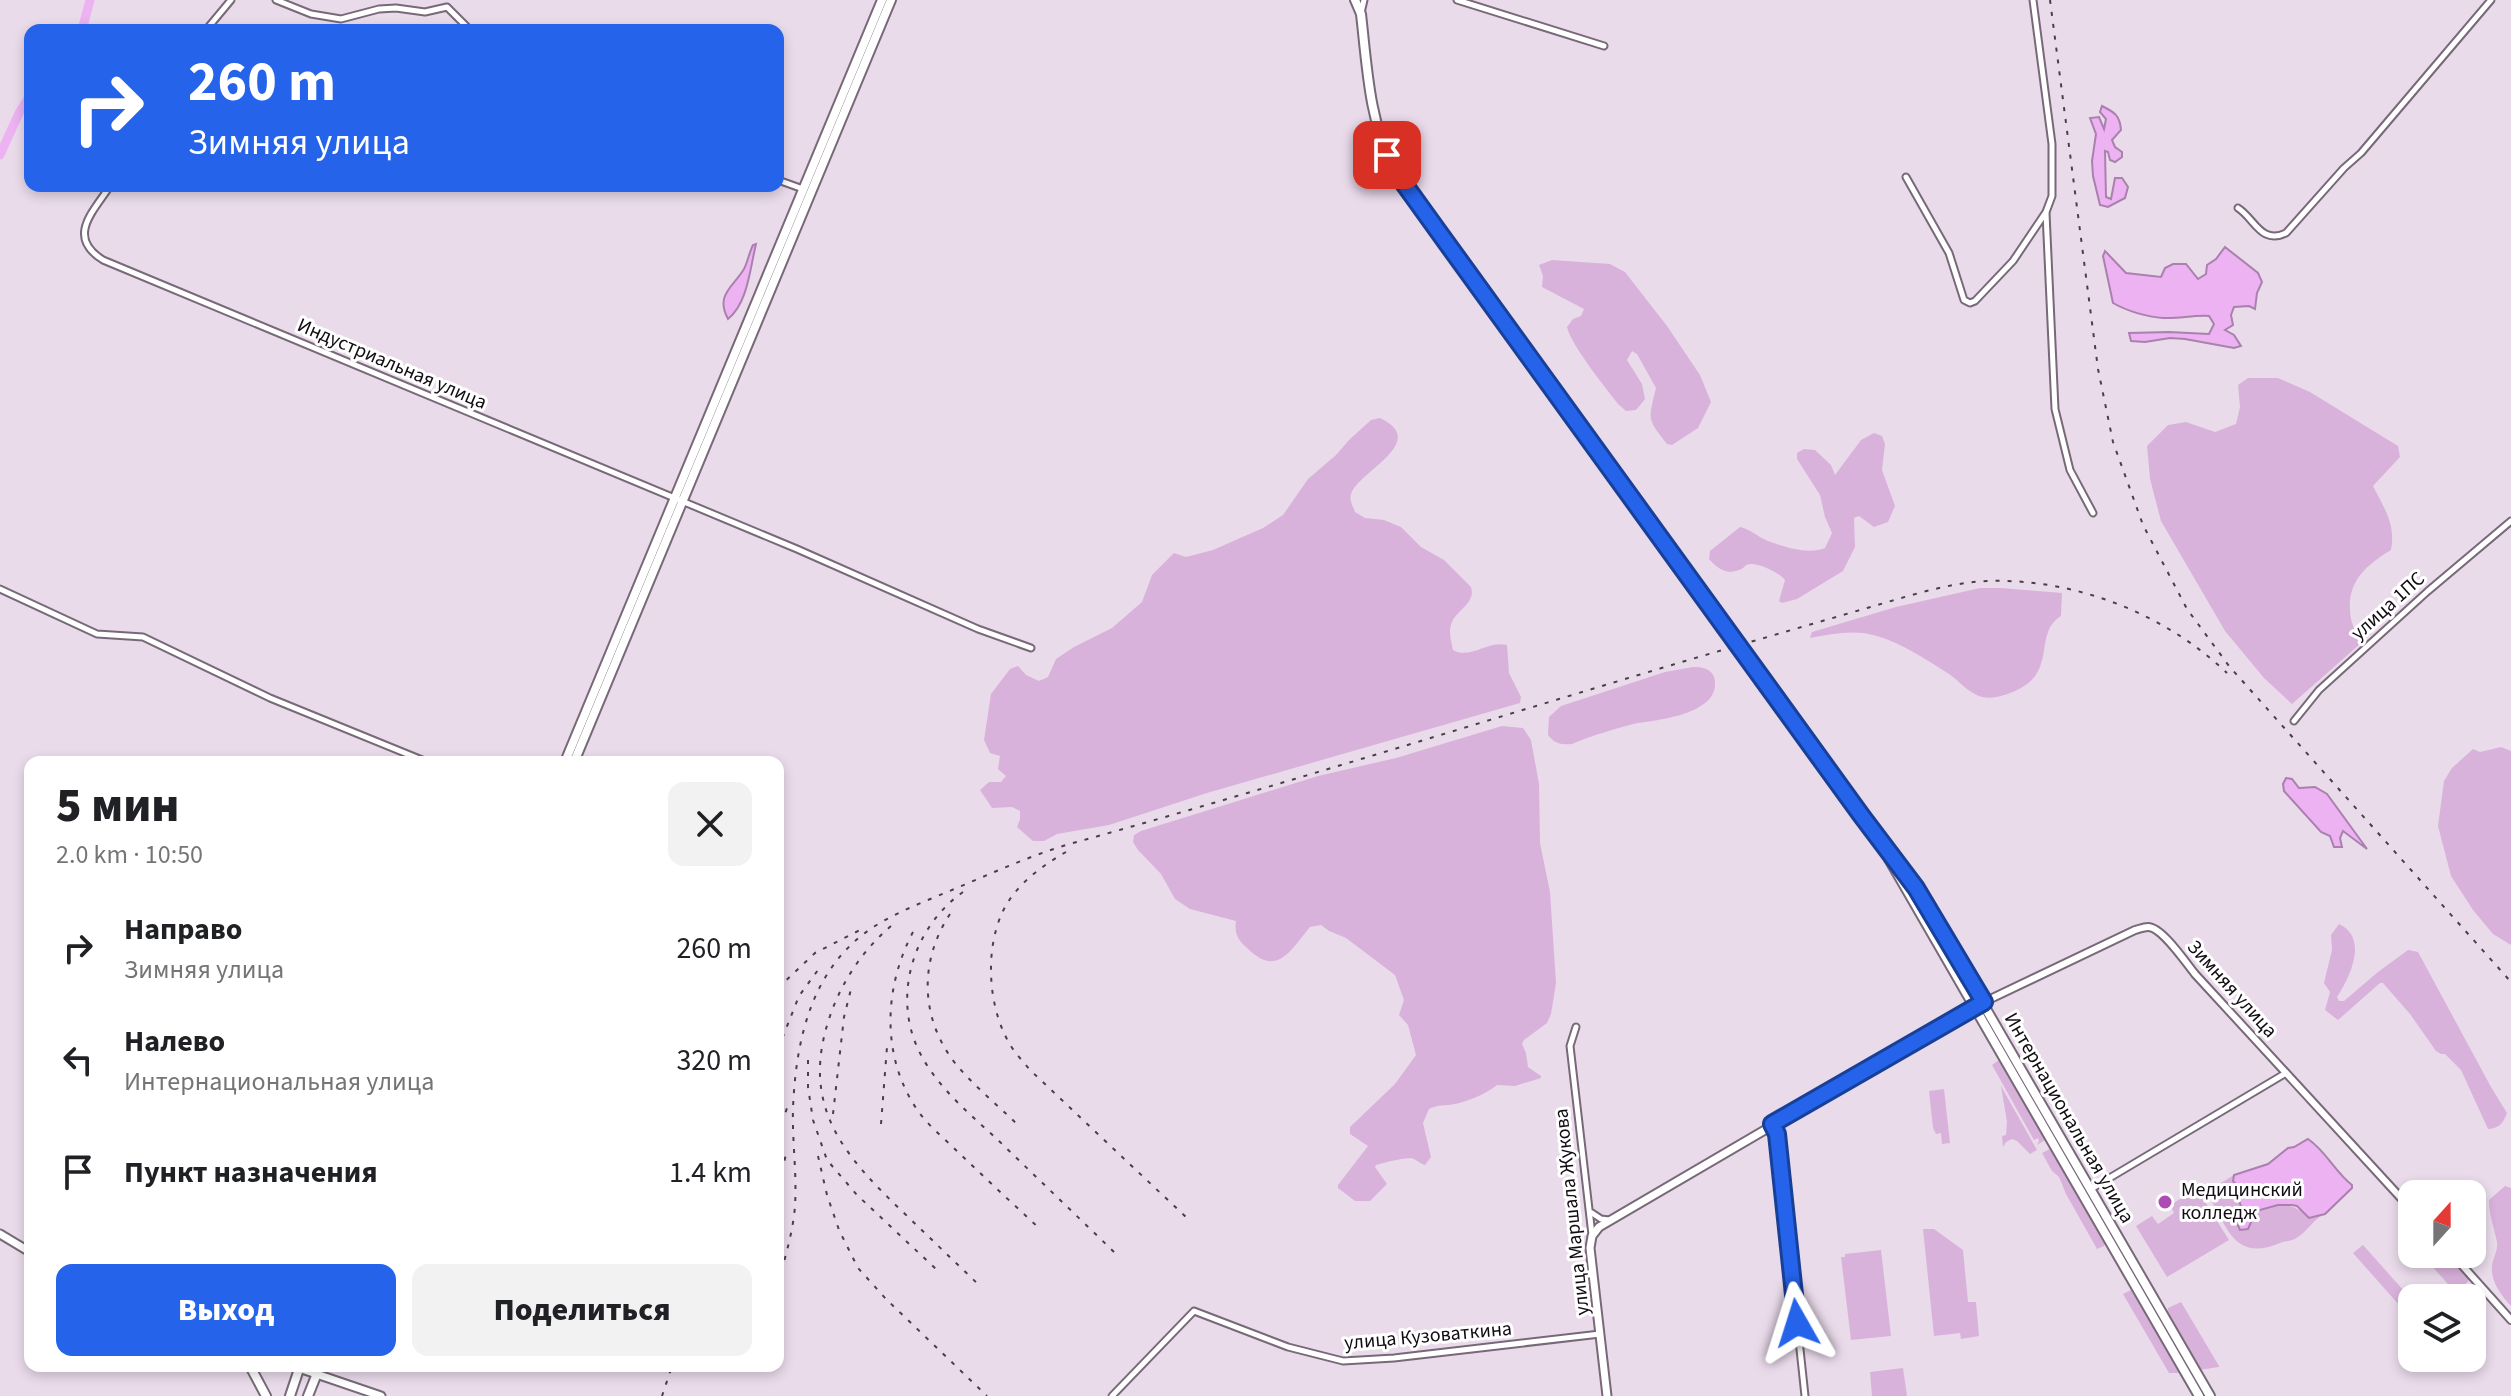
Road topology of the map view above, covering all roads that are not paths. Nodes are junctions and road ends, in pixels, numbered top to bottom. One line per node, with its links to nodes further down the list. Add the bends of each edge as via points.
1 (231, 0): 11 (street)
2 (276, 0): 12 (street, via 341,19 379,9 419,12 447,7)
3 (882, 0): 16 (main road)
4 (891, 0): 20 (main road)
5 (1355, 0): 10 (main road, Интернациональная улица)
6 (1364, 0): 10 (street)
7 (1457, 0): 13 (street)
8 (2033, 0): 19 (street, via 2054,160)
9 (2491, 0): 18 (street, via 2286,233 2268,235)
10 (1361, 14): 29 (main road, Интернациональная улица, via 1374,120 1397,174 1866,821)
11 (211, 24)
12 (464, 24)
13 (1604, 46)
14 (1906, 177): 19 (street, via 1949,253 1967,303 2013,261)
15 (784, 182): 16 (street)
16 (803, 189): 20 (main road)
17 (106, 192): 20 (street, Индустриальная улица, via 83,233 87,247 98,257)
18 (2238, 208)
19 (2046, 212): 21 (street, via 2055,409 2070,470)
20 (678, 501): 24 (street, Индустриальная улица); 27 (main road); 28 (main road)
21 (2093, 513)
22 (2511, 521): 25 (street, улица 1ПС, via 2319,690)
23 (0, 589): 26 (street, via 97,634 143,637 270,698)
24 (1031, 648)
25 (2294, 721)
26 (412, 756)
27 (568, 756)
28 (576, 756)
29 (1979, 1005): 31 (street, Зимняя улица, via 2135,930 2154,928); 32 (main road, Интернациональная улица); 33 (main road, Зимняя улица)
30 (1576, 1027): 36 (street, улица Маршала Жукова, via 1570,1046)
31 (2286, 1073): 34 (street); 35 (street, Зимняя улица)
32 (2028, 1090): 34 (main road, Интернациональная улица); 44 (main road, Интернациональная улица)
33 (1772, 1124): 37 (main road, Зимняя улица); 57 (street)
34 (2091, 1189): 43 (main road, Интернациональная улица)
35 (2398, 1195)
36 (1590, 1211): 37 (street); 38 (street, улица Маршала Жукова)
37 (1609, 1220): 38 (street); 40 (main road, Зимняя улица)
38 (1591, 1222): 40 (street, улица Маршала Жукова)
39 (0, 1234): 41 (main road)
40 (1592, 1236): 46 (main road, улица Маршала Жукова)
41 (24, 1248)
42 (2465, 1268): 45 (street)
43 (2160, 1309): 44 (main road); 59 (main road, Интернациональная улица)
44 (2151, 1314): 58 (main road, Интернациональная улица)
45 (2511, 1320)
46 (1600, 1334): 55 (street, улица Кузоваткина, via 1343,1361 1288,1347 1194,1311); 56 (main road, улица Маршала Жукова)
47 (253, 1372): 51 (main road)
48 (296, 1372): 52 (main road)
49 (317, 1372): 53 (main road)
50 (323, 1372): 54 (main road)
51 (266, 1396)
52 (290, 1396)
53 (308, 1396)
54 (381, 1396)
55 (1112, 1396)
56 (1607, 1396)
57 (1805, 1396)
58 (2199, 1396)
59 (2210, 1396)

